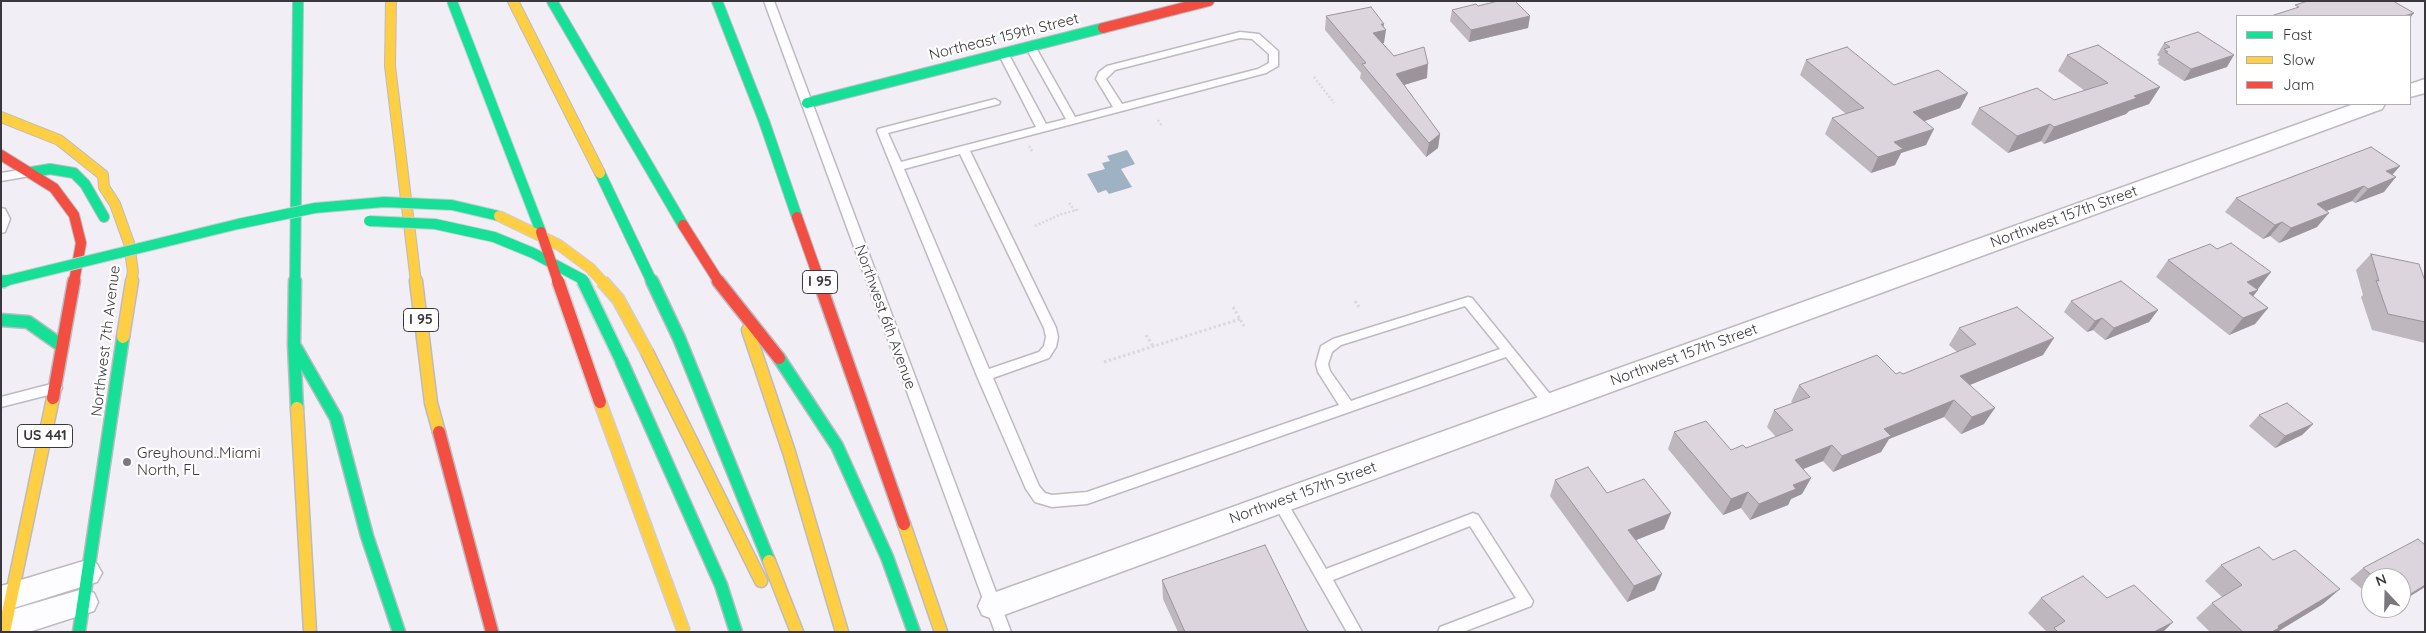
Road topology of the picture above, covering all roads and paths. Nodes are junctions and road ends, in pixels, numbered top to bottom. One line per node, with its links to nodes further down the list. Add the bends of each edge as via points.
1 (298, 1): 52 (main road)
2 (391, 1): 73 (main road, I 95, via 390,66 431,403)
3 (452, 1): 74 (main road, bridge, via 550,255)
4 (514, 1): 77 (main road, via 679,338)
5 (552, 1): 47 (main road, via 706,265)
6 (717, 1): 80 (main road, I 95, via 767,131)
7 (769, 1): 15 (lane, Northwest 6th Avenue)
8 (1209, 1): 9 (main road, Northeast 159th Street)
9 (1030, 46): 10 (main road, Northeast 159th Street); 20 (lane)
10 (1003, 53): 15 (main road, Northeast 159th Street); 23 (lane)
11 (1314, 77): 16 (path)
12 (2425, 85): 13 (street)
13 (2411, 90)
14 (995, 102): 26 (lane, via 882,131)
15 (807, 103): 68 (lane, Northwest 6th Avenue)
16 (1334, 103)
17 (2371, 105): 60 (street, Northwest 157th Street)
18 (1118, 108): 18 (lane, via 1262,71 1274,64 1274,53 1255,36 1240,35 1111,68 1101,79); 20 (lane)
19 (1, 117): 33 (main road, Northwest 7th Avenue, via 59,140 90,163 103,175 104,186)
20 (1072, 120): 23 (lane)
21 (1158, 120): 22 (path)
22 (1162, 126)
23 (1042, 128): 24 (lane)
24 (962, 149): 26 (lane); 57 (lane, via 1052,338 1044,355)
25 (1, 155): 27 (main road, US 441)
26 (897, 166): 57 (lane)
27 (32, 172): 28 (lane); 33 (main road, via 74,173 85,184 105,218); 53 (main road, US 441, via 54,188 74,215 81,243)
28 (1, 177)
29 (1069, 203): 31 (path)
30 (1080, 209): 31 (path)
31 (1074, 210): 36 (path)
32 (1, 212): 37 (lane, via 4,219)
33 (120, 218): 63 (main road, Northwest 7th Avenue, via 129,243 133,272)
34 (358, 222): 75 (main road, bridge, via 435,224 494,237 582,279 622,360 721,585)
35 (312, 225): 38 (main road)
36 (1034, 226)
37 (1, 229)
38 (283, 231)
39 (142, 264): 40 (main road)
40 (123, 269)
41 (85, 278): 43 (main road)
42 (1, 282): 65 (main road, bridge, via 315,208 384,202 452,205 502,217 560,246 590,268 618,300)
43 (57, 285)
44 (1355, 301): 46 (path)
45 (1233, 307): 48 (path)
46 (1359, 307)
47 (743, 315): 78 (main road, via 789,452); 79 (main road, via 786,366 837,446 887,557)
48 (1240, 319): 50 (path); 54 (path)
49 (1, 320): 53 (main road, via 28,322)
50 (1244, 326)
51 (1146, 336): 54 (path)
52 (294, 344): 71 (main road); 72 (main road, via 336,418 367,536)
53 (62, 346): 58 (main road, US 441)
54 (1153, 346): 56 (path)
55 (1509, 351): 60 (lane); 61 (lane); 61 (lane, via 1468,301 1337,342 1326,350 1322,364)
56 (1104, 362)
57 (984, 376): 61 (lane, via 1033,490 1040,498 1052,501 1087,498)
58 (55, 388): 59 (lane); 69 (main road, US 441)
59 (1, 402)
60 (1551, 404): 62 (street, Northwest 157th Street)
61 (1347, 406)
62 (1279, 501): 64 (lane); 68 (street, Northwest 157th Street)
63 (87, 573): 66 (main road, Northwest 7th Avenue); 69 (street)
64 (1323, 577): 82 (lane); 83 (lane, via 1473,519 1526,601)
65 (765, 590)
66 (83, 602): 69 (street); 70 (main road, Northwest 7th Avenue)
67 (774, 606): 76 (main road)
68 (994, 606): 81 (lane, Northwest 6th Avenue)
69 (5, 616)
70 (78, 632)
71 (310, 632)
72 (399, 632)
73 (492, 632)
74 (684, 632)
75 (736, 632)
76 (786, 632)
77 (797, 632)
78 (842, 632)
79 (914, 632)
80 (941, 632)
81 (1003, 632)
82 (1355, 632)
83 (1445, 632)

